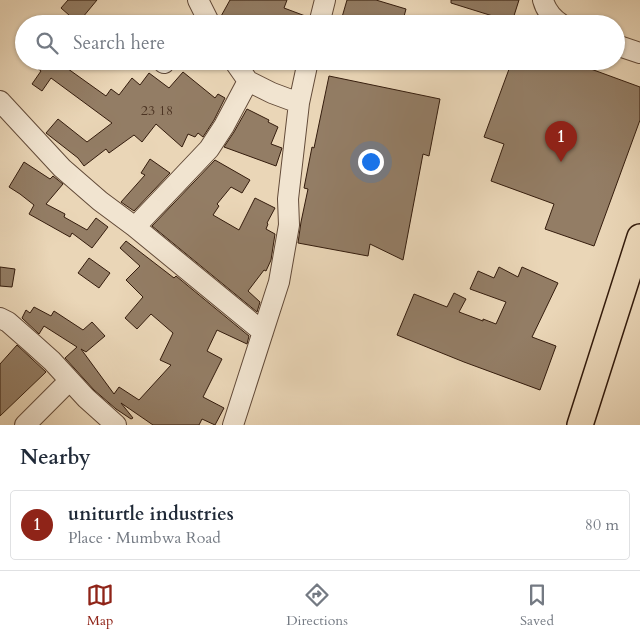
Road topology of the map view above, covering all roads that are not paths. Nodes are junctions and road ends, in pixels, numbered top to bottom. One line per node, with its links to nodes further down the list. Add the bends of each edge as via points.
1 (198, 0): 4 (street)
2 (325, 0): 5 (street)
3 (543, 0): 6 (street)
4 (206, 15)
5 (321, 15)
6 (550, 15)
7 (625, 48): 8 (street)
8 (640, 53)
9 (240, 70): 11 (street)
10 (306, 70): 13 (street)
11 (248, 81): 13 (street); 14 (street, via 210,149)
12 (0, 101): 14 (street, via 62,168)
13 (299, 103): 18 (street, via 288,199 289,225 279,282)
14 (134, 227): 18 (street)
15 (640, 237): 23 (main road)
16 (640, 290): 24 (main road)
17 (0, 318): 19 (street, via 32,343)
18 (263, 332): 22 (street)
19 (69, 381): 20 (street); 21 (street)
20 (25, 425)
21 (116, 425)
22 (232, 425)
23 (580, 425)
24 (598, 425)

